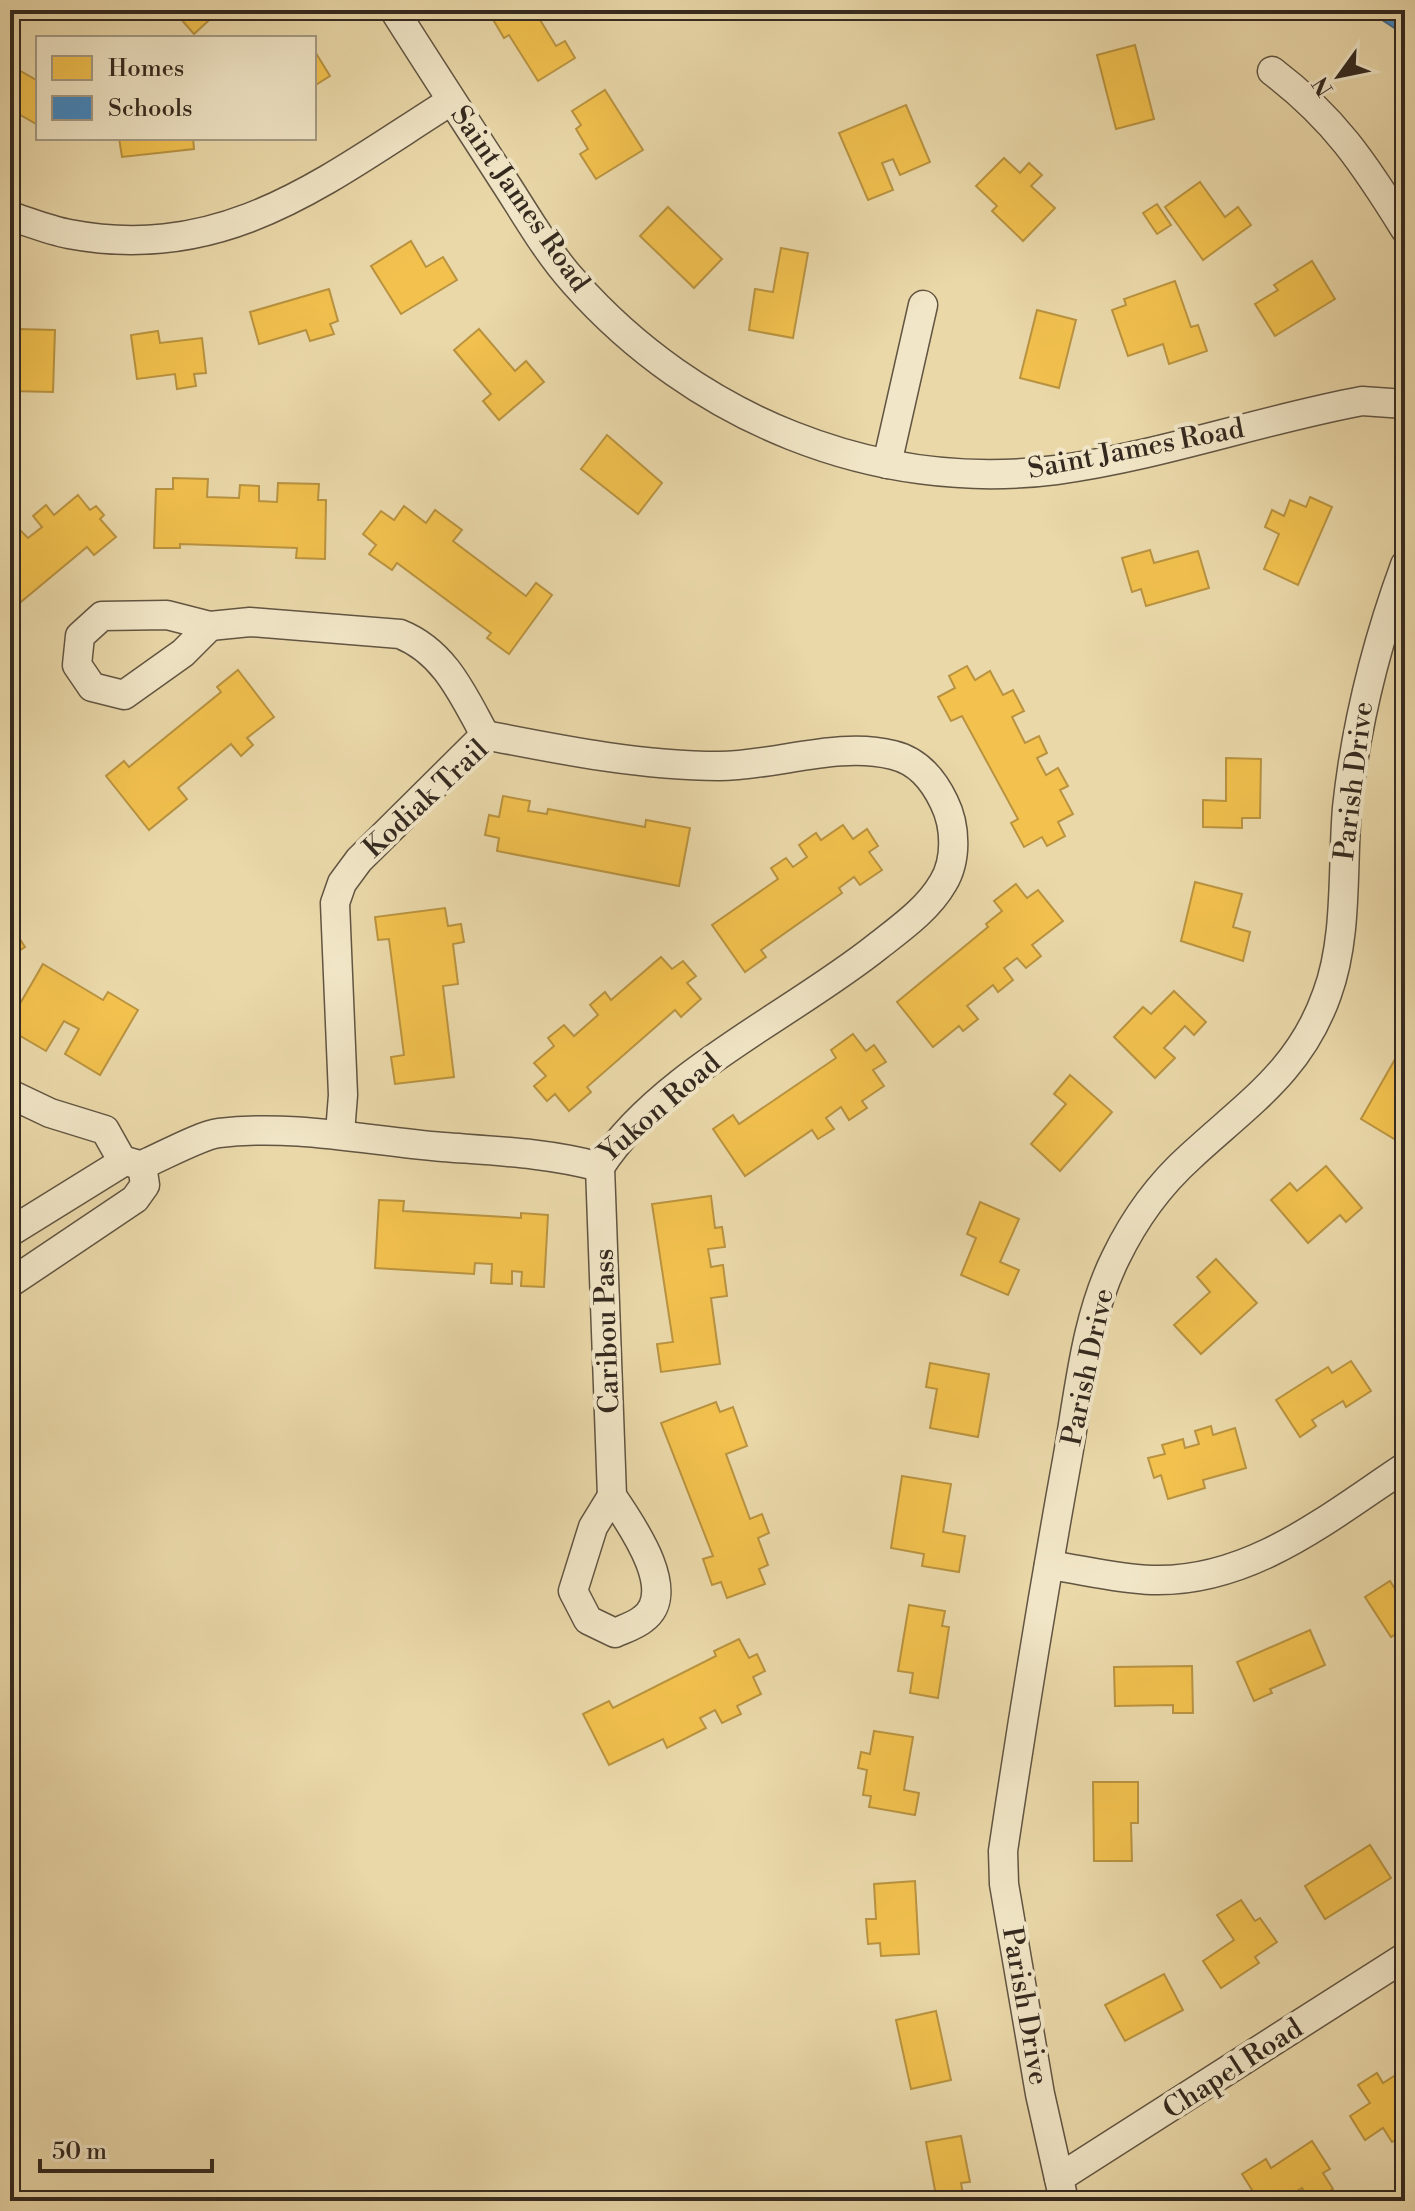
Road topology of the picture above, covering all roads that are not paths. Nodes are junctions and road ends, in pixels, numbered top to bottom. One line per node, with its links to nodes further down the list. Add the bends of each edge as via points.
1 (394, 10): 3 (street, Saint James Road)
2 (1272, 71): 5 (street, via 1331,121)
3 (451, 101): 4 (street, via 293,200 242,222 138,240 67,233); 8 (street, Saint James Road, via 550,252 630,339 727,406 811,444)
4 (10, 216)
5 (1405, 229)
6 (923, 305): 8 (street)
7 (1405, 404): 8 (street, Saint James Road, via 1362,401 1334,406 1053,470 967,474)
8 (887, 464)
9 (1405, 565): 21 (street, Parish Drive, via 1369,673 1355,750 1329,991 1280,1078 1175,1171 1116,1256 1091,1328)
10 (210, 626): 11 (street, via 250,622 400,634 421,643 448,669)
11 (485, 735): 12 (street, Kodiak Trail, via 669,765 763,765 867,750 914,762); 14 (street, Kodiak Trail, via 342,883 335,903)
12 (942, 797): 16 (street, Yukon Road, via 951,816 951,860 944,882 927,904 854,964 691,1076 614,1145)
13 (10, 1094): 15 (street, via 105,1130)
14 (340, 1133): 15 (street, Yukon Road, via 215,1133); 16 (street, Yukon Road, via 569,1158)
15 (132, 1164): 17 (street, Yukon Road); 18 (street, via 145,1185 135,1199)
16 (600, 1167): 20 (street, Caribou Pass)
17 (10, 1232)
18 (10, 1283)
19 (1405, 1467): 21 (street, via 1268,1554 1210,1575 1153,1580)
20 (612, 1496)
21 (1049, 1565): 23 (street, Parish Drive, via 1003,1851 1027,2019)
22 (1405, 1957): 23 (street, Chapel Road)
23 (1061, 2190)

